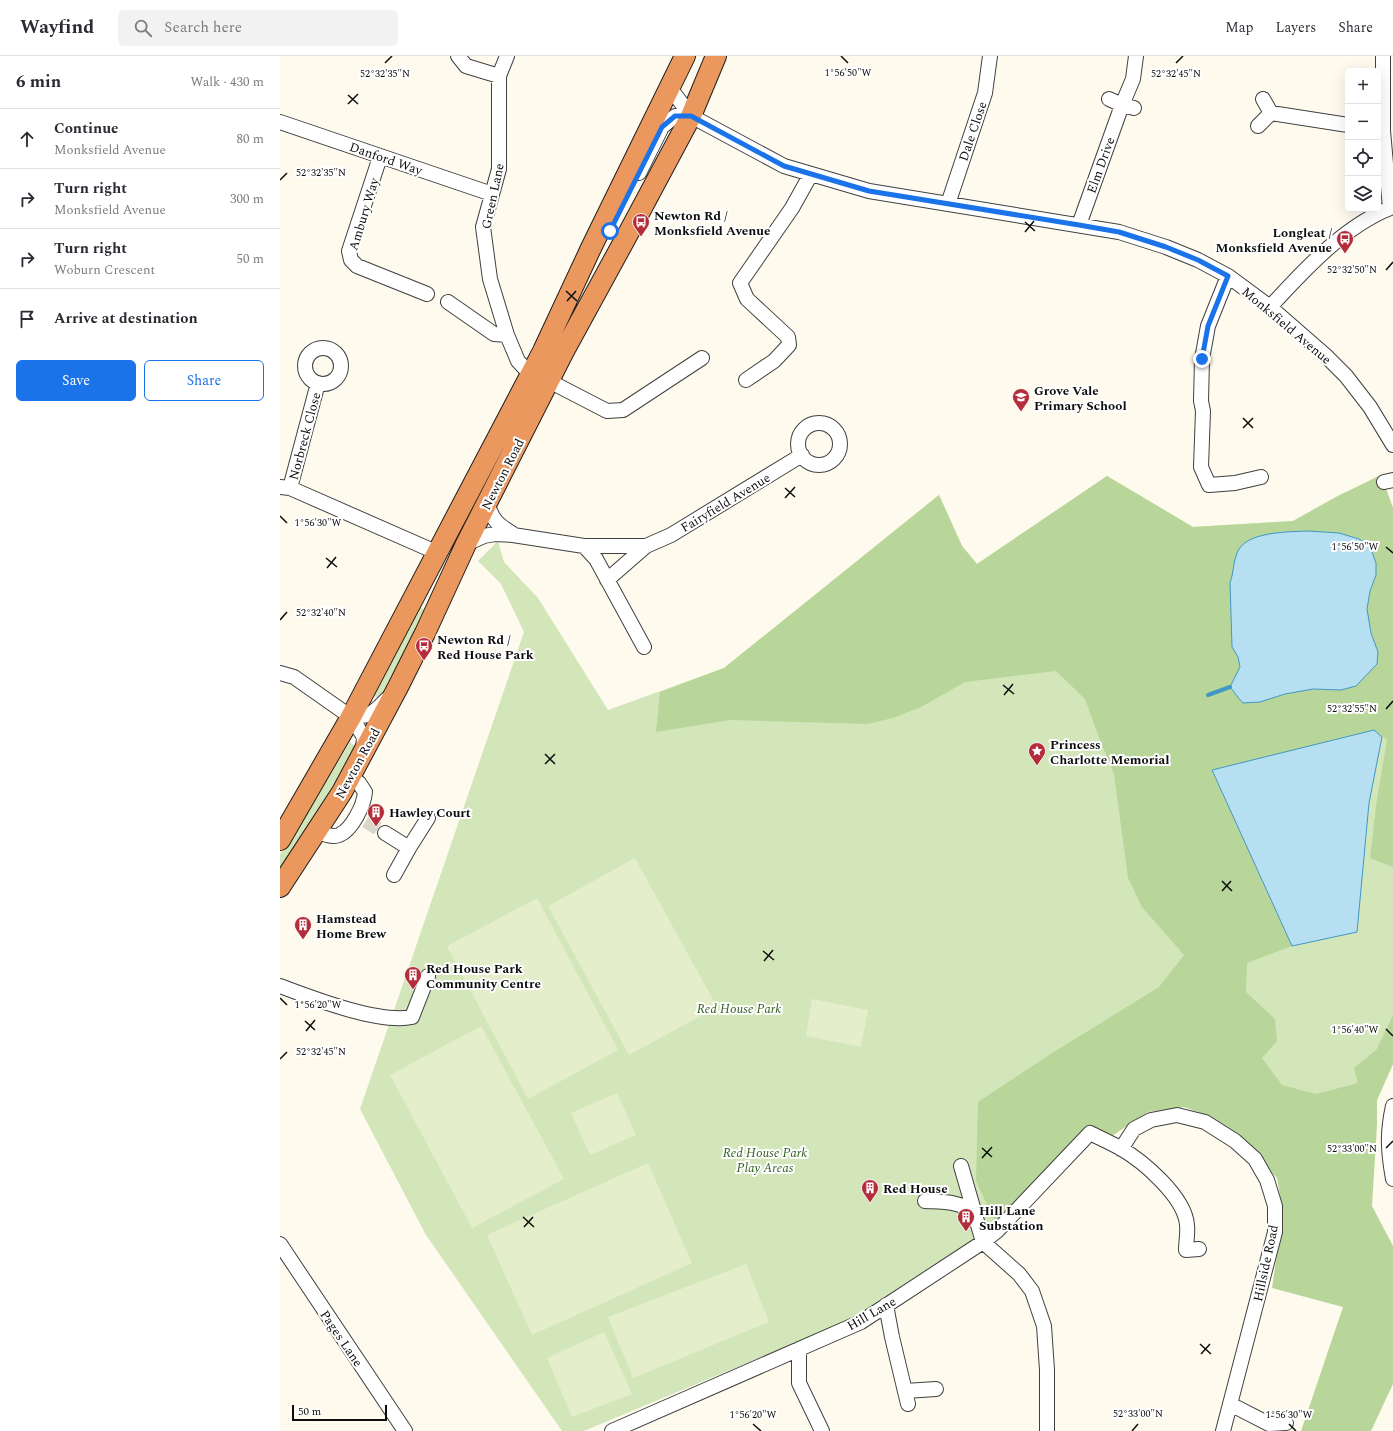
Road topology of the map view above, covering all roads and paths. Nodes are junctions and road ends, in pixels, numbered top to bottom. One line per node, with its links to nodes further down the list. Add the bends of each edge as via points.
1 (458, 56): 8 (street, via 466,66)
2 (507, 56): 8 (street, Green Lane)
3 (685, 56): 9 (highway, Newton Road)
4 (716, 56): 14 (highway, Newton Road)
5 (990, 56): 22 (street, Dale Close, via 985,93)
6 (1136, 56): 12 (street, Elm Drive)
7 (1383, 56): 18 (street)
8 (499, 76): 21 (street, Green Lane, via 499,169)
9 (670, 88): 14 (street, Monksfield Avenue); 25 (highway, Newton Road)
10 (1109, 99): 12 (street)
11 (1263, 99): 13 (street)
12 (1128, 107): 24 (street, Elm Drive)
13 (1271, 113): 16 (street); 17 (street)
14 (691, 116): 20 (street, Monksfield Avenue, via 784,166); 25 (street, via 675,116 662,127 610,231); 32 (highway, Newton Road, via 564,351)
15 (280, 122): 19 (street, Danford Way)
16 (1345, 125)
17 (1258, 126)
18 (1381, 131): 23 (street)
19 (380, 157): 21 (street, Danford Way); 27 (street, Ambury Way, via 349,251 351,260 357,266)
20 (811, 174): 22 (street, Monksfield Avenue, via 869,191); 33 (street, via 792,208 740,283 748,299 788,337 789,345 774,361)
21 (492, 194): 30 (street, Green Lane, via 482,227 490,279)
22 (948, 204): 24 (street, Monksfield Avenue)
23 (1392, 208): 29 (street, via 1367,219 1335,243 1306,268)
24 (1079, 225): 26 (street, Monksfield Avenue, via 1119,232 1166,247)
25 (591, 248): 32 (highway, Newton Road, via 543,351)
26 (1228, 276): 29 (street, Monksfield Avenue); 37 (street, via 1208,326 1202,359 1201,467 1209,485)
27 (427, 294)
28 (448, 302): 30 (street, via 494,334)
29 (1270, 307): 35 (street, Monksfield Avenue, via 1346,376 1370,407)
30 (507, 335): 32 (street, Green Lane, via 518,361)
31 (702, 358): 32 (street, via 623,410 607,411)
32 (540, 378): 39 (highway, Newton Road); 44 (highway, Newton Road)
33 (746, 380)
34 (318, 383): 38 (street, Norbreck Close)
35 (1393, 445)
36 (802, 455): 43 (street, Fairyfield Avenue, via 671,535)
37 (1261, 477)
38 (285, 488): 44 (street)
39 (487, 503): 40 (street, Fairyfield Avenue, via 492,517); 41 (highway, Newton Road)
40 (513, 534): 41 (street, Fairyfield Avenue, via 489,535); 42 (street, Fairyfield Avenue)
41 (466, 544): 48 (highway, Newton Road)
42 (584, 546): 43 (street, Fairyfield Avenue); 45 (street, via 596,559)
43 (646, 546): 45 (street, Fairyfield Avenue)
44 (438, 553): 49 (highway, Newton Road)
45 (607, 580): 46 (street)
46 (644, 647)
47 (280, 673): 49 (street, via 294,677)
48 (398, 687): 49 (street, via 369,715); 50 (highway, Newton Road)
49 (351, 717): 50 (street, via 364,737); 55 (highway, Newton Road)
50 (363, 754): 51 (highway, Newton Road)
51 (350, 777): 53 (highway, Newton Road); 53 (street, via 359,783 365,792 361,808 362,818 340,835 333,836)
52 (428, 818): 56 (street)
53 (317, 831): 58 (highway, Newton Road)
54 (385, 834): 56 (street)
55 (280, 840)
56 (409, 848): 57 (street)
57 (394, 875)
58 (280, 887)
59 (428, 976): 60 (street, via 412,1017 402,1019 356,1011)
60 (280, 986)
61 (1393, 1106): 64 (street, via 1388,1128)
62 (1122, 1149): 67 (street, Hill Lane, via 1090,1133 997,1231); 69 (street, via 1170,1189 1179,1202 1188,1224); 73 (street, Hillside Road, via 1134,1129 1151,1120 1177,1116 1205,1122 1235,1141 1254,1158 1267,1180 1275,1206 1275,1232)
63 (961, 1166): 66 (street)
64 (1393, 1179)
65 (925, 1201): 66 (street, via 954,1203)
66 (974, 1213): 67 (street)
67 (983, 1242): 70 (street, Hill Lane); 78 (street, via 1019,1274 1032,1291 1044,1326)
68 (280, 1244): 75 (street, Pages Lane)
69 (1186, 1250)
70 (886, 1305): 71 (street, Hill Lane, via 861,1322); 72 (street, via 907,1398)
71 (799, 1349): 76 (street, Hill Lane); 77 (street, via 800,1383)
72 (936, 1389)
73 (1230, 1404): 74 (street, via 1269,1424); 79 (street, Hillside Road)
74 (1286, 1423)
75 (405, 1431)
76 (612, 1431)
77 (822, 1431)
78 (1047, 1431)
79 (1223, 1431)

